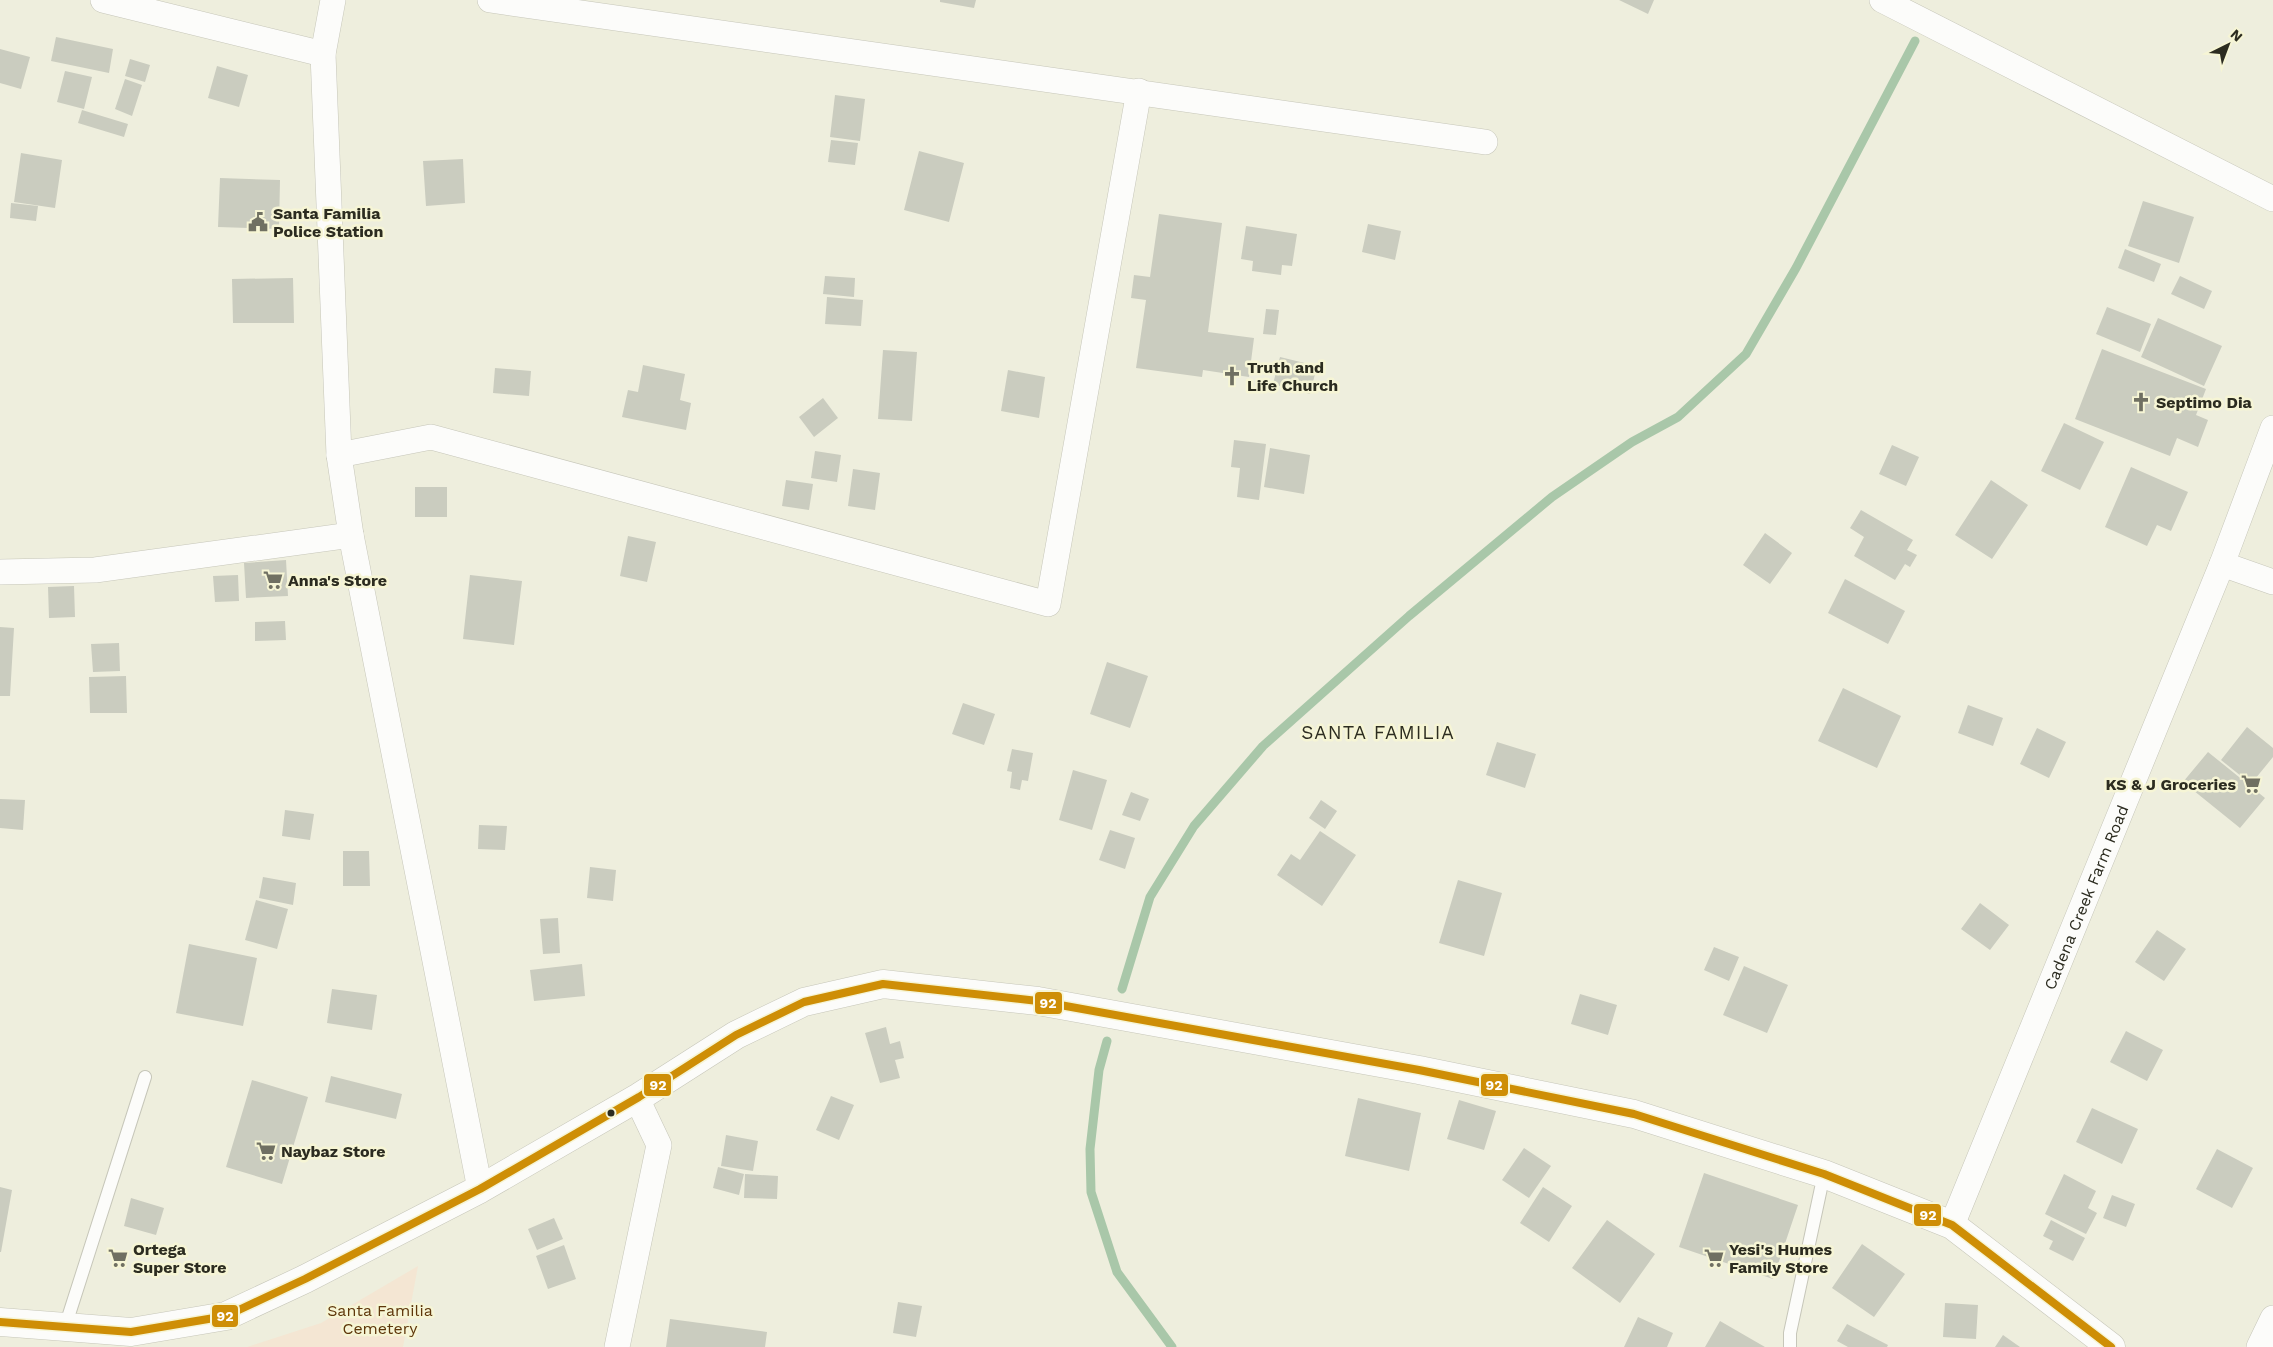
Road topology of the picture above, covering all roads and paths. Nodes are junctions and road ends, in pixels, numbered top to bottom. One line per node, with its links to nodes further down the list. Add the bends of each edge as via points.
1 (103, 0): 5 (street)
2 (333, 0): 5 (street)
3 (490, 0): 6 (street)
4 (1882, 0): 8 (street)
5 (323, 54): 10 (street)
6 (1139, 92): 7 (street); 10 (street, via 1048,604 431,437)
7 (1485, 142)
8 (2273, 199)
9 (2273, 428): 12 (street, Cadena Creek Farm Road)
10 (339, 455): 11 (street)
11 (351, 535): 13 (street, via 95,570); 18 (street)
12 (2222, 564): 14 (street); 19 (street, Cadena Creek Farm Road)
13 (0, 572)
14 (2273, 582)
15 (145, 1077): 22 (lane)
16 (639, 1097): 17 (main road, via 736,1035 804,1002 882,984 1038,1001 1419,1070 1634,1114); 18 (main road); 23 (street, via 659,1145)
17 (1824, 1174): 19 (main road); 24 (lane, via 1790,1333)
18 (480, 1190): 22 (main road, via 305,1280 226,1316 132,1332)
19 (1952, 1226): 25 (main road)
20 (2273, 1318): 26 (street)
21 (0, 1322): 22 (main road)
22 (65, 1327)
23 (617, 1347)
24 (1790, 1347)
25 (2111, 1347)
26 (2259, 1347)

